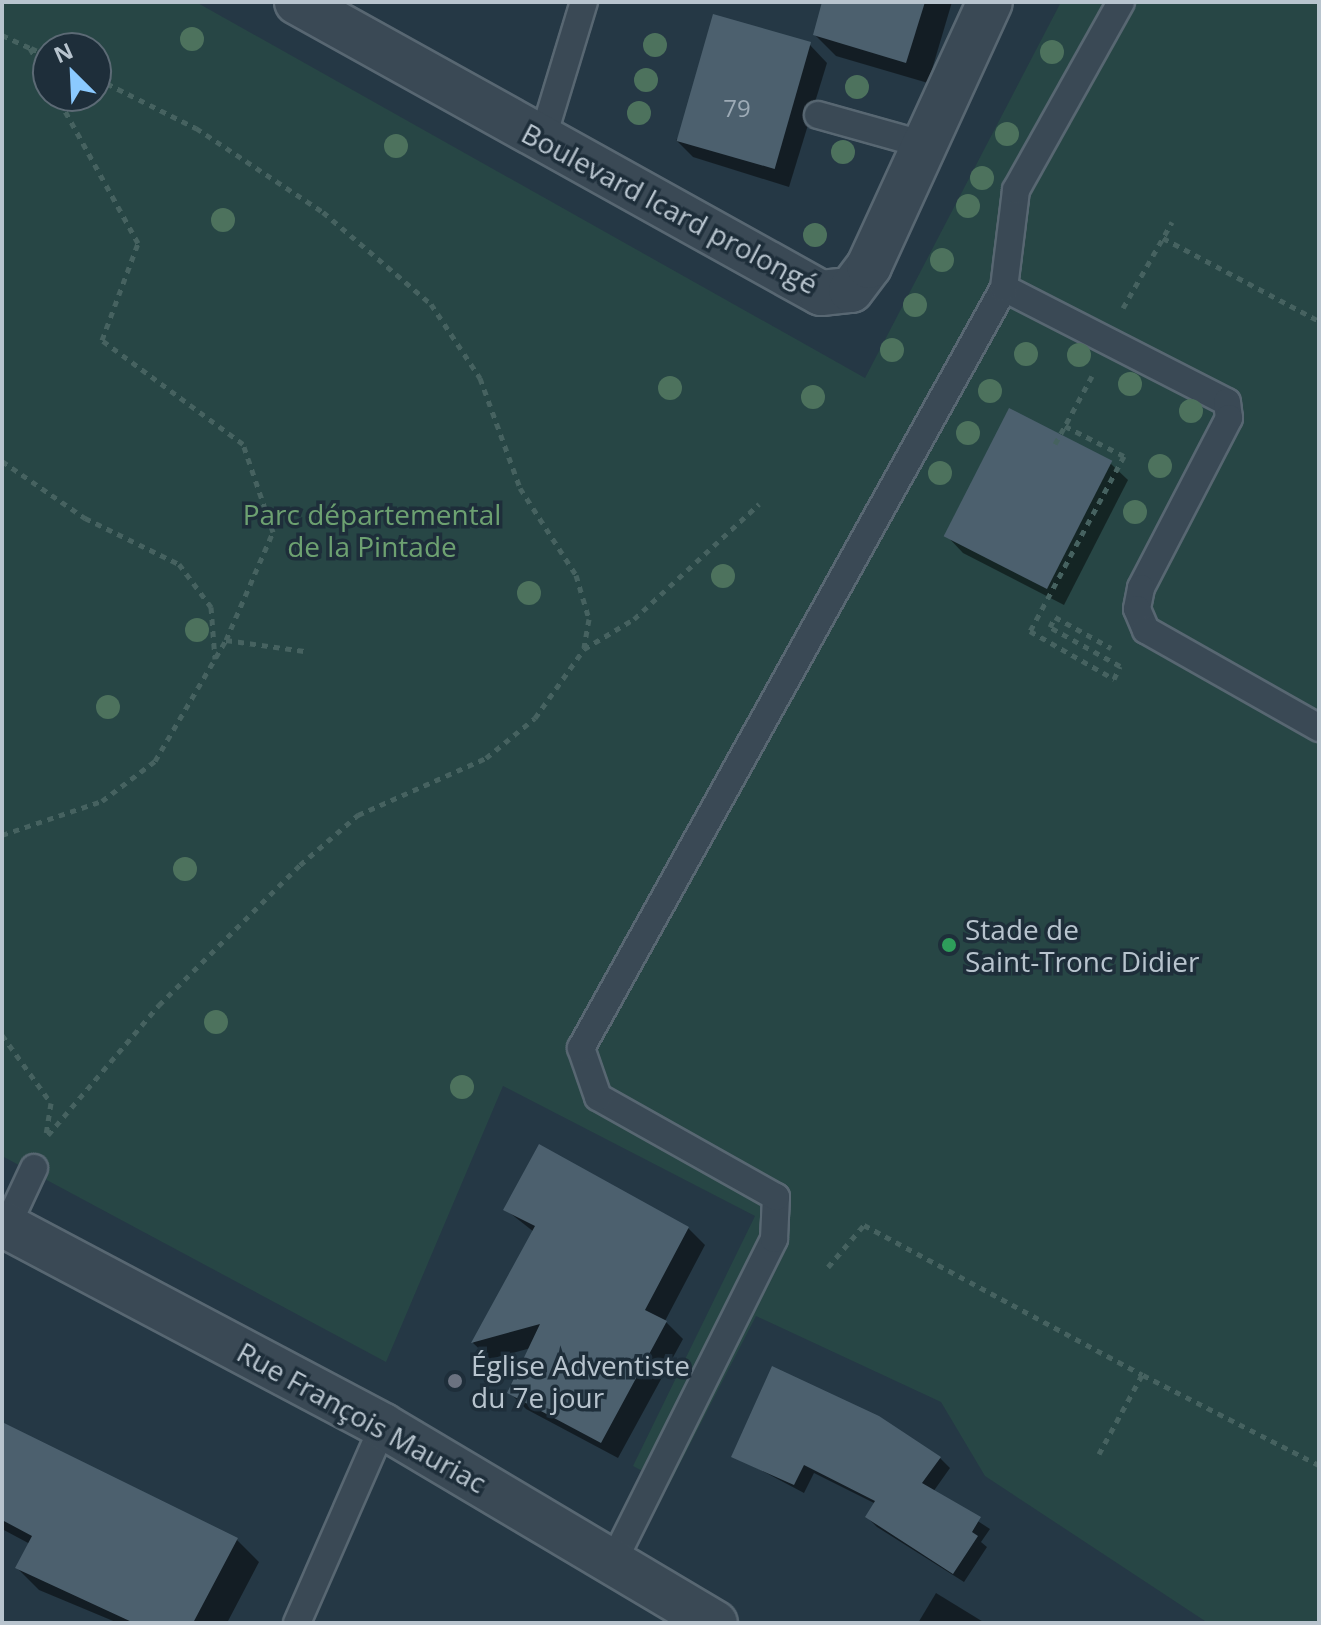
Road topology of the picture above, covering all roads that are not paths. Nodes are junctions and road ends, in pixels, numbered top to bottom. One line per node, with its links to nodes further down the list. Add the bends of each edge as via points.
1 (297, 2): 6 (street, Boulevard Icard prolongé)
2 (584, 2): 6 (lane)
3 (990, 2): 7 (street, Boulevard Icard prolongé)
4 (1121, 2): 8 (lane, via 1016,190)
5 (818, 115): 7 (lane)
6 (542, 140): 7 (street, Boulevard Icard prolongé, via 821,293 851,290 869,266)
7 (929, 146)
8 (1004, 288): 9 (lane, via 1114,330 1220,392 1229,418 1141,588 1137,609 1146,630); 13 (lane, via 581,1048 598,1097 776,1197 774,1239)
9 (1319, 728)
10 (34, 1168): 11 (lane)
11 (5, 1225): 12 (street, Rue François Mauriac)
12 (383, 1426): 13 (street, Rue François Mauriac); 14 (lane)
13 (614, 1560): 15 (street, Rue François Mauriac)
14 (297, 1623)
15 (715, 1623)

